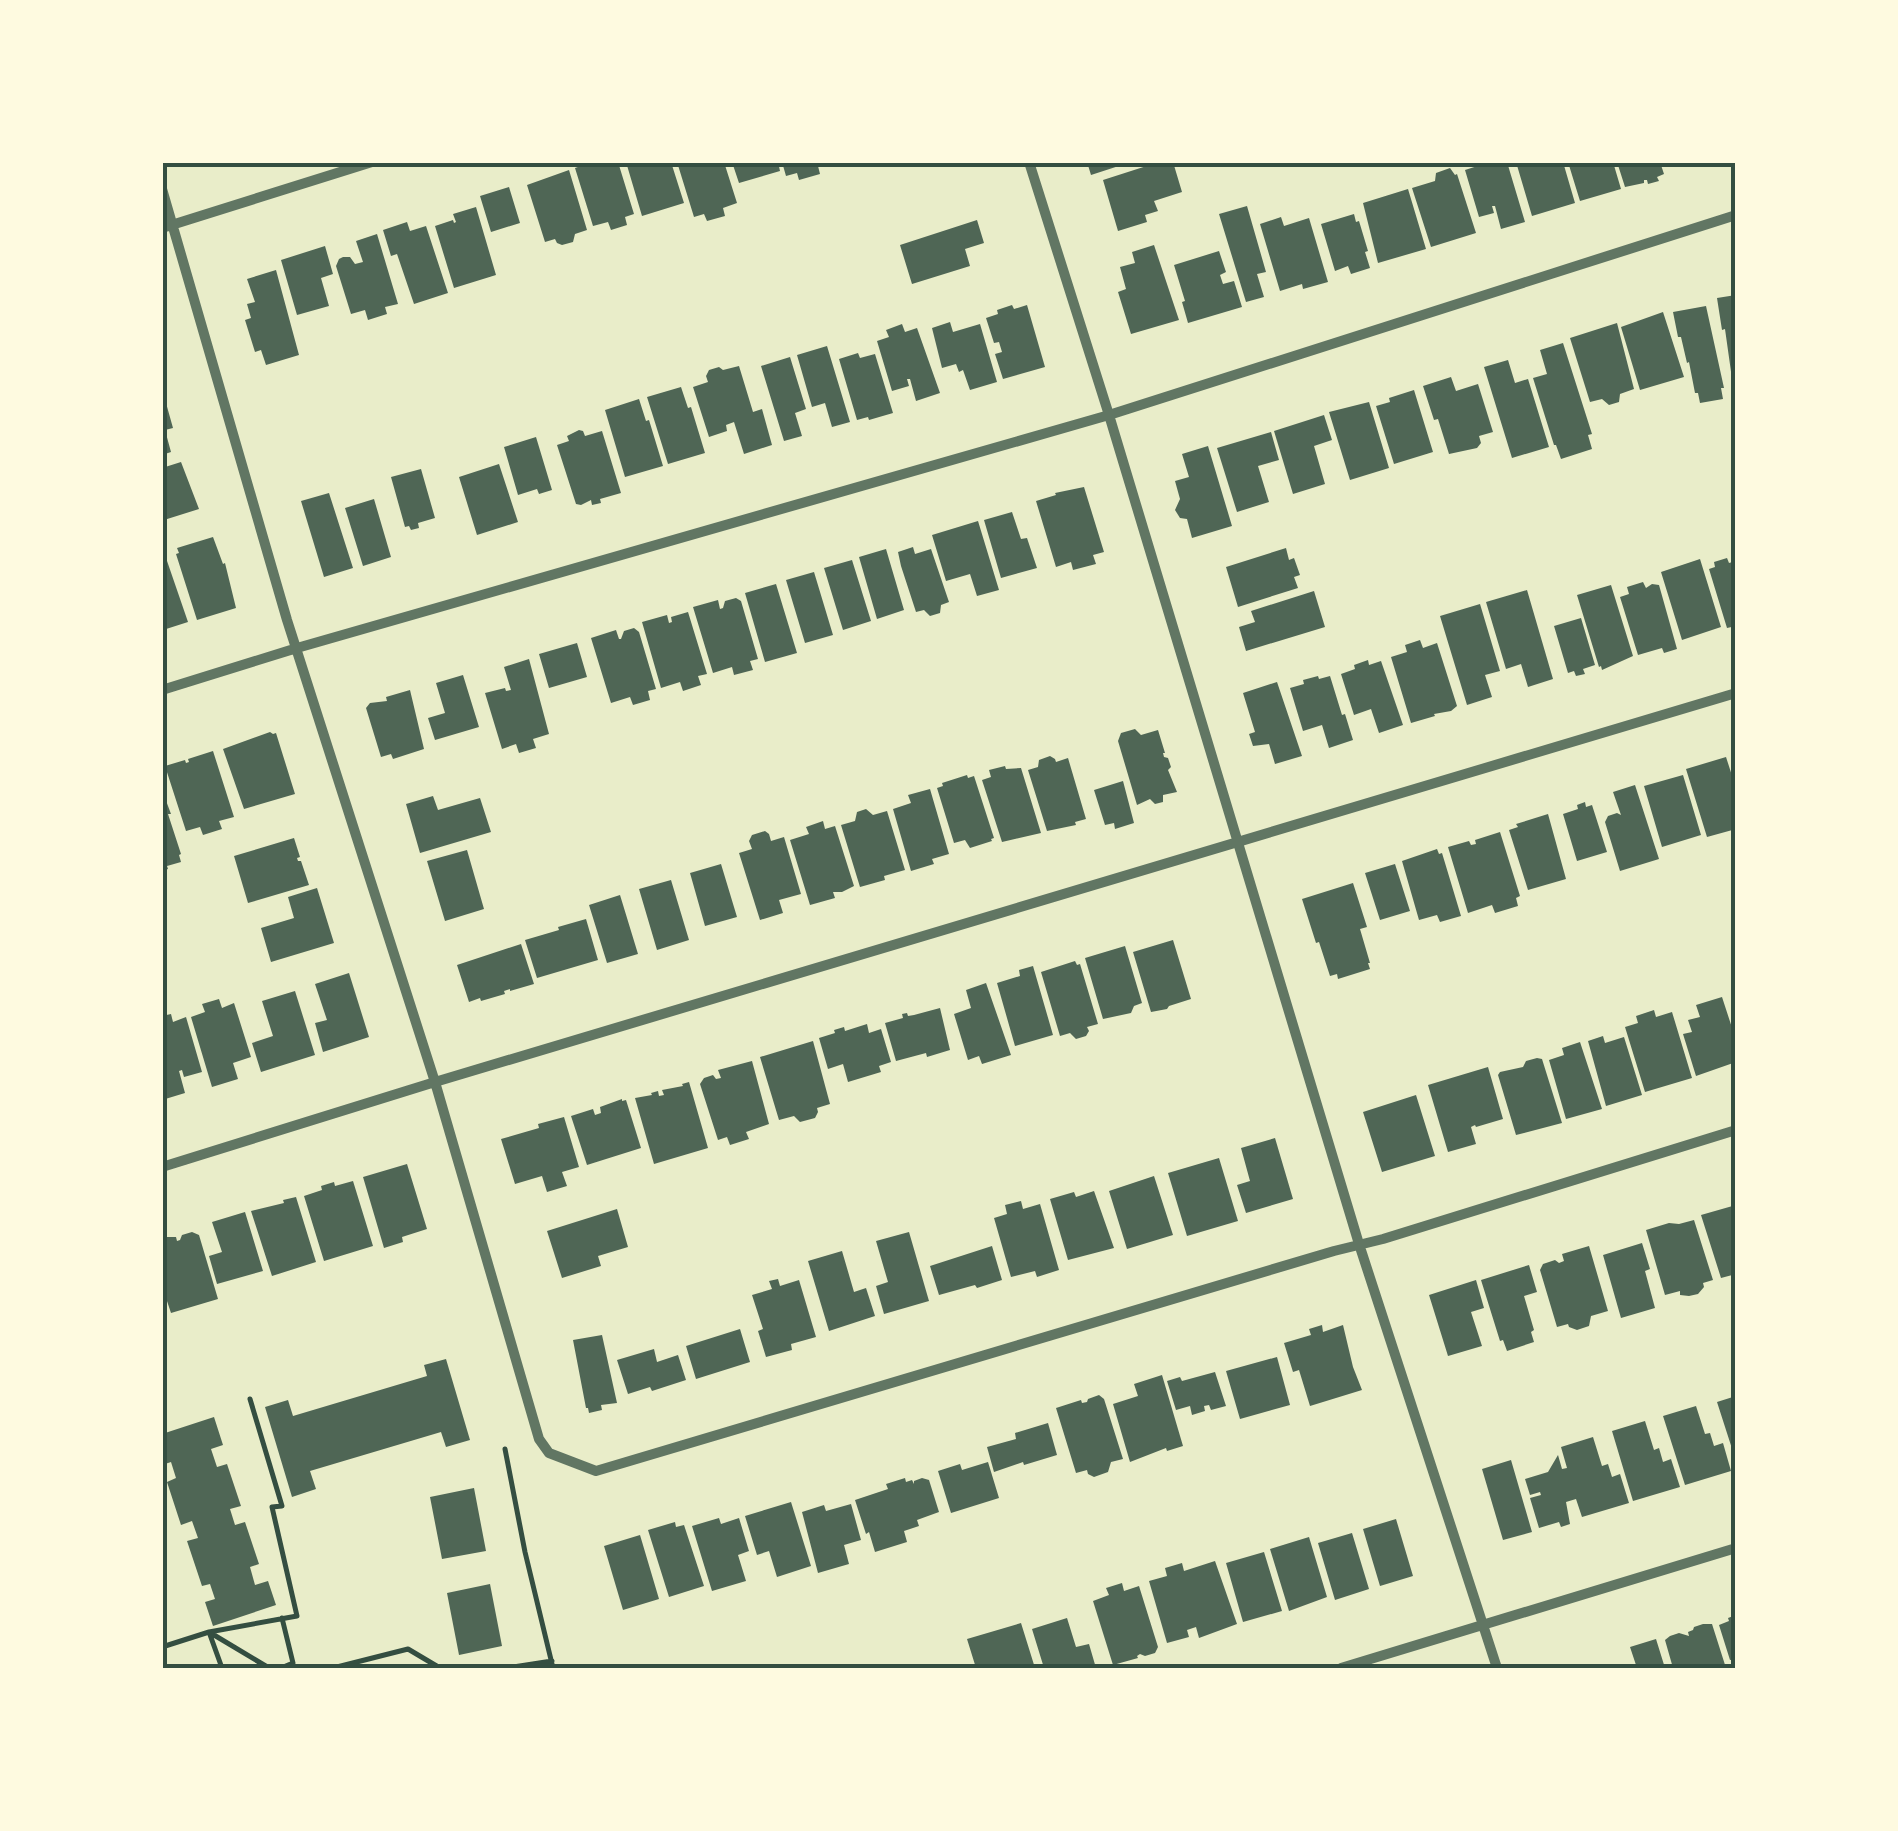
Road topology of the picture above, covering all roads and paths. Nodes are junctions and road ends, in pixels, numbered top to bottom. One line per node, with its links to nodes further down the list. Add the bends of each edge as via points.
1 (372, 162): 5 (street)
2 (1029, 162): 6 (street)
3 (162, 189): 5 (street)
4 (1736, 216): 6 (street)
5 (168, 226): 7 (street)
6 (1109, 415): 7 (street); 10 (street)
7 (297, 648): 8 (street); 11 (street)
8 (162, 690)
9 (1736, 693): 10 (street)
10 (1238, 840): 11 (street); 14 (street)
11 (435, 1082): 13 (street); 14 (street, via 539,1439 549,1453 596,1470)
12 (1736, 1130): 14 (street)
13 (162, 1166)
14 (1359, 1244): 19 (street)
15 (250, 1399): 18 (path, via 282,1506 272,1507 297,1616)
16 (505, 1449): 22 (path)
17 (1736, 1548): 19 (street)
18 (282, 1618): 20 (path); 25 (path, via 293,1663)
19 (1484, 1626): 29 (street); 30 (street)
20 (208, 1632): 21 (path); 23 (path); 24 (path)
21 (162, 1648)
22 (553, 1665): 28 (path)
23 (222, 1668)
24 (269, 1668)
25 (281, 1668)
26 (333, 1668): 27 (path, via 408,1649)
27 (440, 1668)
28 (506, 1668)
29 (1341, 1668)
30 (1496, 1668)

